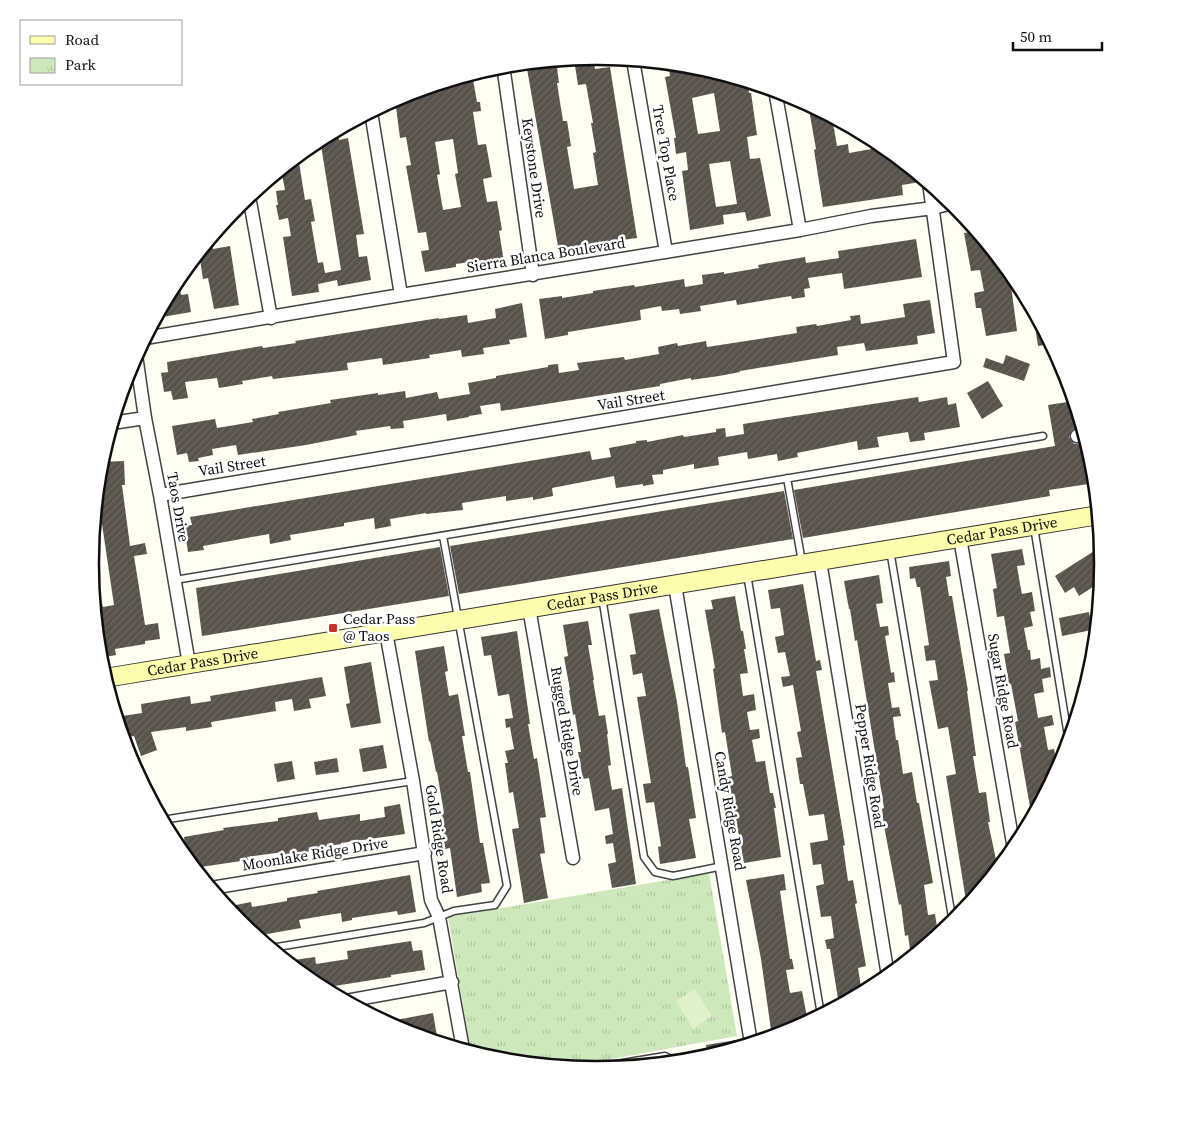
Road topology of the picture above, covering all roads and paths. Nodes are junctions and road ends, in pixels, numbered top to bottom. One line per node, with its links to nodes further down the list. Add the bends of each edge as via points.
1 (634, 66): 10 (street, Tree Top Place)
2 (504, 74): 11 (street, Keystone Drive)
3 (777, 99): 9 (street)
4 (372, 118): 12 (street)
5 (930, 194): 8 (street)
6 (251, 205): 13 (street)
7 (943, 205): 8 (street, Sierra Blanca Boulevard)
8 (932, 208): 9 (street, Sierra Blanca Boulevard); 20 (street, Vail Street, via 954,362)
9 (800, 230): 10 (street, Sierra Blanca Boulevard)
10 (666, 252): 11 (street, Sierra Blanca Boulevard)
11 (533, 275): 12 (street, Sierra Blanca Boulevard)
12 (401, 295): 13 (street, Sierra Blanca Boulevard)
13 (270, 318): 14 (street, Sierra Blanca Boulevard)
14 (153, 337)
15 (138, 368): 16 (street, Taos Drive)
16 (145, 418): 17 (street); 20 (street, Taos Drive)
17 (119, 422)
18 (1043, 436): 19 (lane)
19 (787, 478): 23 (lane); 27 (lane)
20 (160, 495): 29 (street, Taos Drive)
21 (1092, 516): 22 (street, Cedar Pass Drive)
22 (1034, 526): 24 (street, Cedar Pass Drive); 37 (lane)
23 (443, 536): 29 (lane); 33 (lane)
24 (960, 538): 25 (street, Cedar Pass Drive); 40 (street, Sugar Ridge Road)
25 (890, 549): 26 (street, Cedar Pass Drive); 45 (lane)
26 (820, 561): 27 (street, Cedar Pass Drive); 48 (street, Pepper Ridge Road)
27 (802, 564): 28 (street, Cedar Pass Drive)
28 (747, 573): 30 (street, Cedar Pass Drive); 51 (lane)
29 (175, 580): 35 (street, Taos Drive)
30 (675, 585): 31 (street, Cedar Pass Drive); 43 (street, Candy Ridge Road)
31 (602, 596): 32 (street, Cedar Pass Drive); 43 (lane, via 644,857 655,872 673,876)
32 (529, 608): 33 (street, Cedar Pass Drive); 42 (street, Rugged Ridge Drive)
33 (458, 620): 34 (street, Cedar Pass Drive); 46 (lane, via 507,886 495,905 454,911)
34 (386, 632): 35 (street, Cedar Pass Drive); 38 (street, Gold Ridge Road)
35 (189, 664): 36 (street, Cedar Pass Drive)
36 (112, 677)
37 (1067, 727)
38 (413, 781): 39 (lane); 41 (street, Gold Ridge Road)
39 (169, 819)
40 (1012, 838)
41 (425, 853): 44 (street, Moonlake Ridge Drive); 46 (street, Gold Ridge Road, via 431,900)
42 (573, 858)
43 (723, 866): 52 (street, Candy Ridge Road)
44 (218, 887)
45 (951, 913)
46 (439, 917): 47 (lane, via 424,923); 49 (street, Gold Ridge Road)
47 (279, 947)
48 (887, 967)
49 (452, 982): 50 (street); 53 (street, Gold Ridge Road)
50 (356, 999)
51 (820, 1008)
52 (750, 1037)
53 (461, 1042)

